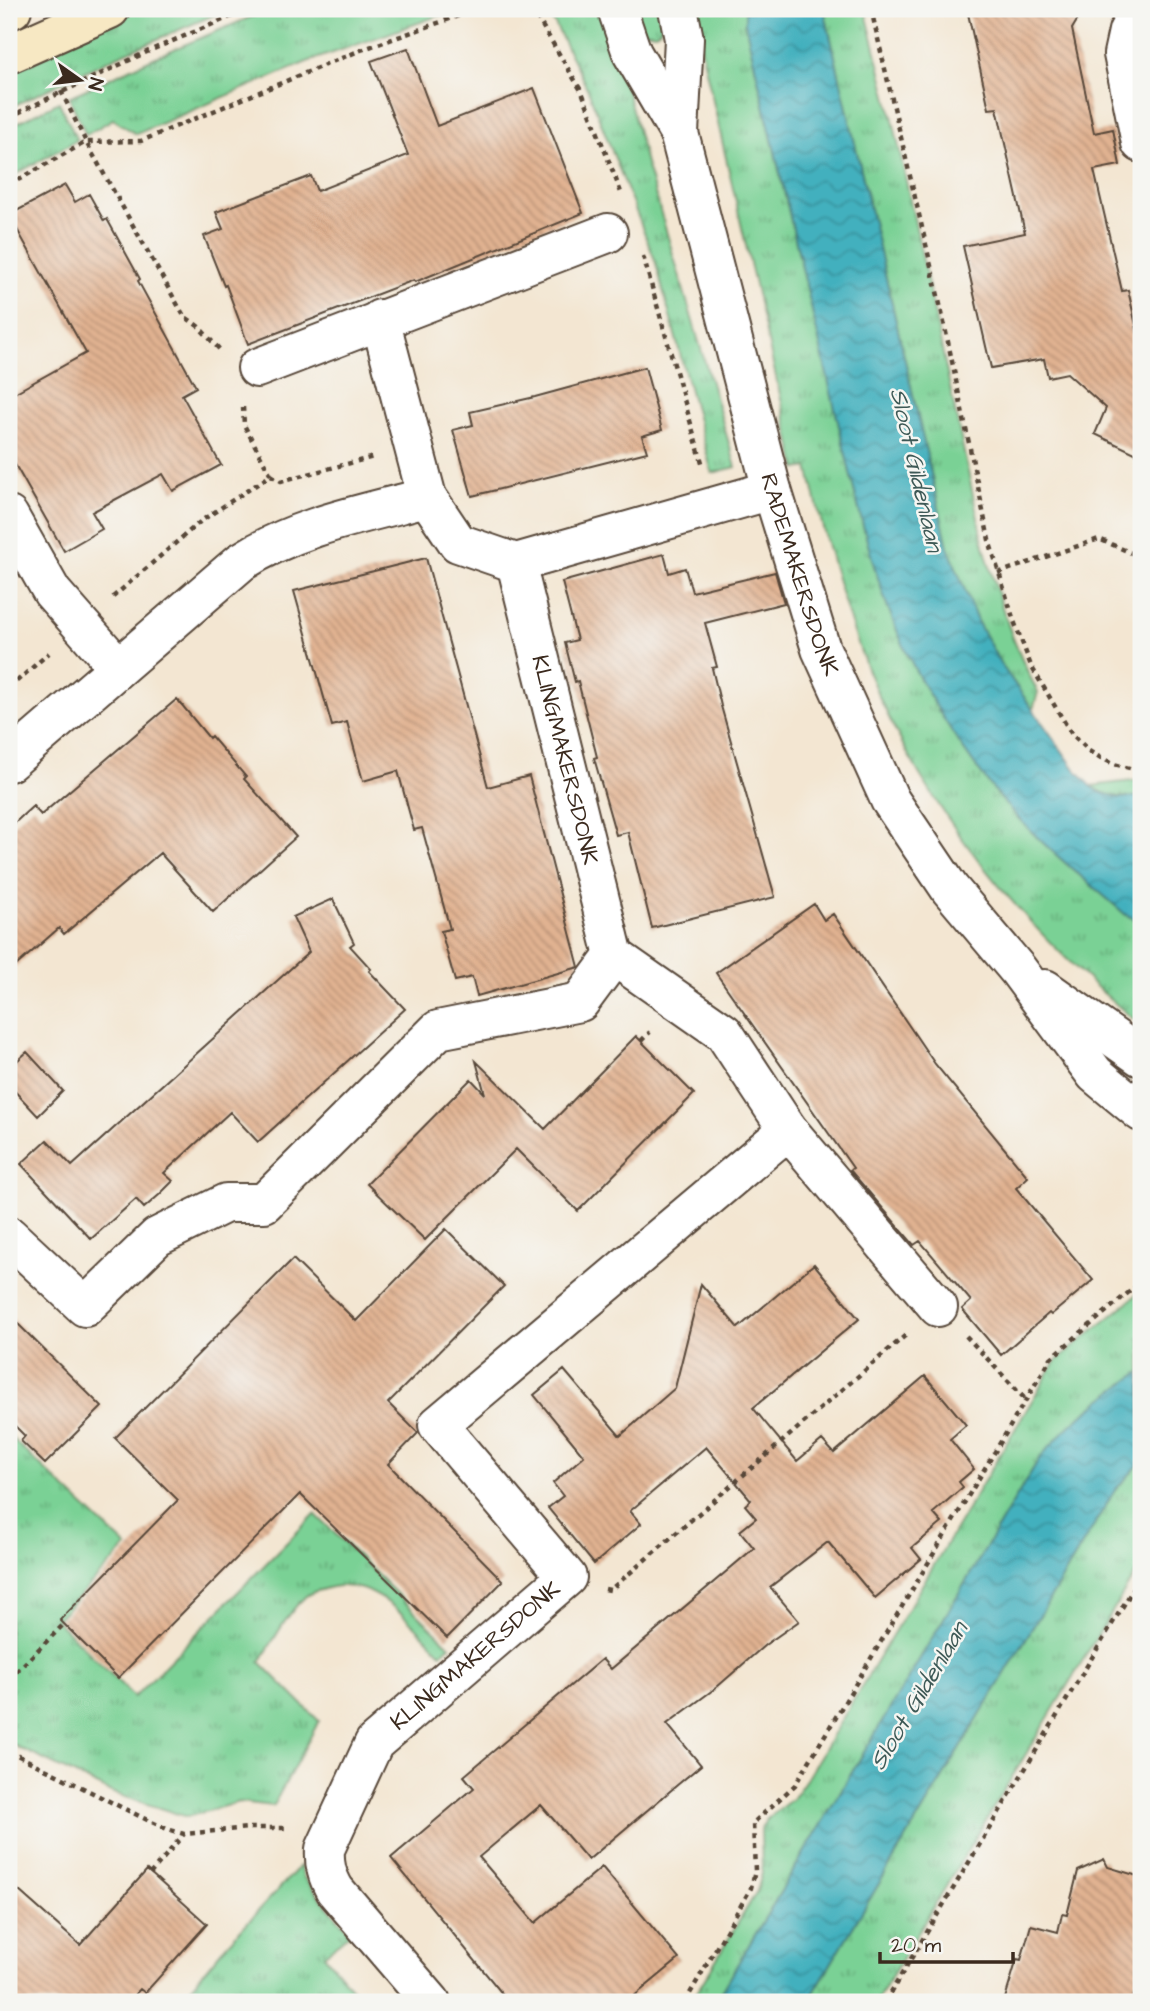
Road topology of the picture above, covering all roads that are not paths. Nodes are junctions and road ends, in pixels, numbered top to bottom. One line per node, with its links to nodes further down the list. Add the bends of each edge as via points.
1 (110, 9): 5 (street)
2 (617, 9): 6 (street, RADEMAKERSDONK, via 632,53)
3 (678, 9): 6 (street, RADEMAKERSDONK, via 684,39)
4 (1141, 11): 7 (street, via 1128,31 1123,54)
5 (9, 54)
6 (679, 133): 11 (street, RADEMAKERSDONK)
7 (1141, 143)
8 (608, 233): 9 (street)
9 (380, 319): 10 (street); 12 (street)
10 (241, 374)
11 (772, 490): 14 (street); 18 (street, RADEMAKERSDONK, via 821,649 890,800 950,889)
12 (427, 497): 14 (street, via 458,543); 15 (street, via 296,533 266,546)
13 (9, 516): 15 (street, via 52,592)
14 (516, 564): 17 (street, KLINGMAKERSDONK)
15 (118, 667): 16 (street)
16 (9, 762)
17 (614, 956): 21 (street, via 724,1033); 22 (street, via 580,1002 438,1030 264,1203 226,1203 157,1237 85,1307)
18 (1018, 970): 19 (street, RADEMAKERSDONK); 20 (street, RADEMAKERSDONK, via 1095,1074)
19 (1141, 1057)
20 (1141, 1112)
21 (788, 1130): 23 (street); 24 (street, KLINGMAKERSDONK, via 438,1425 567,1577 374,1743 325,1849 324,1864 335,1890)
22 (9, 1236)
23 (938, 1307)
24 (431, 2002)

